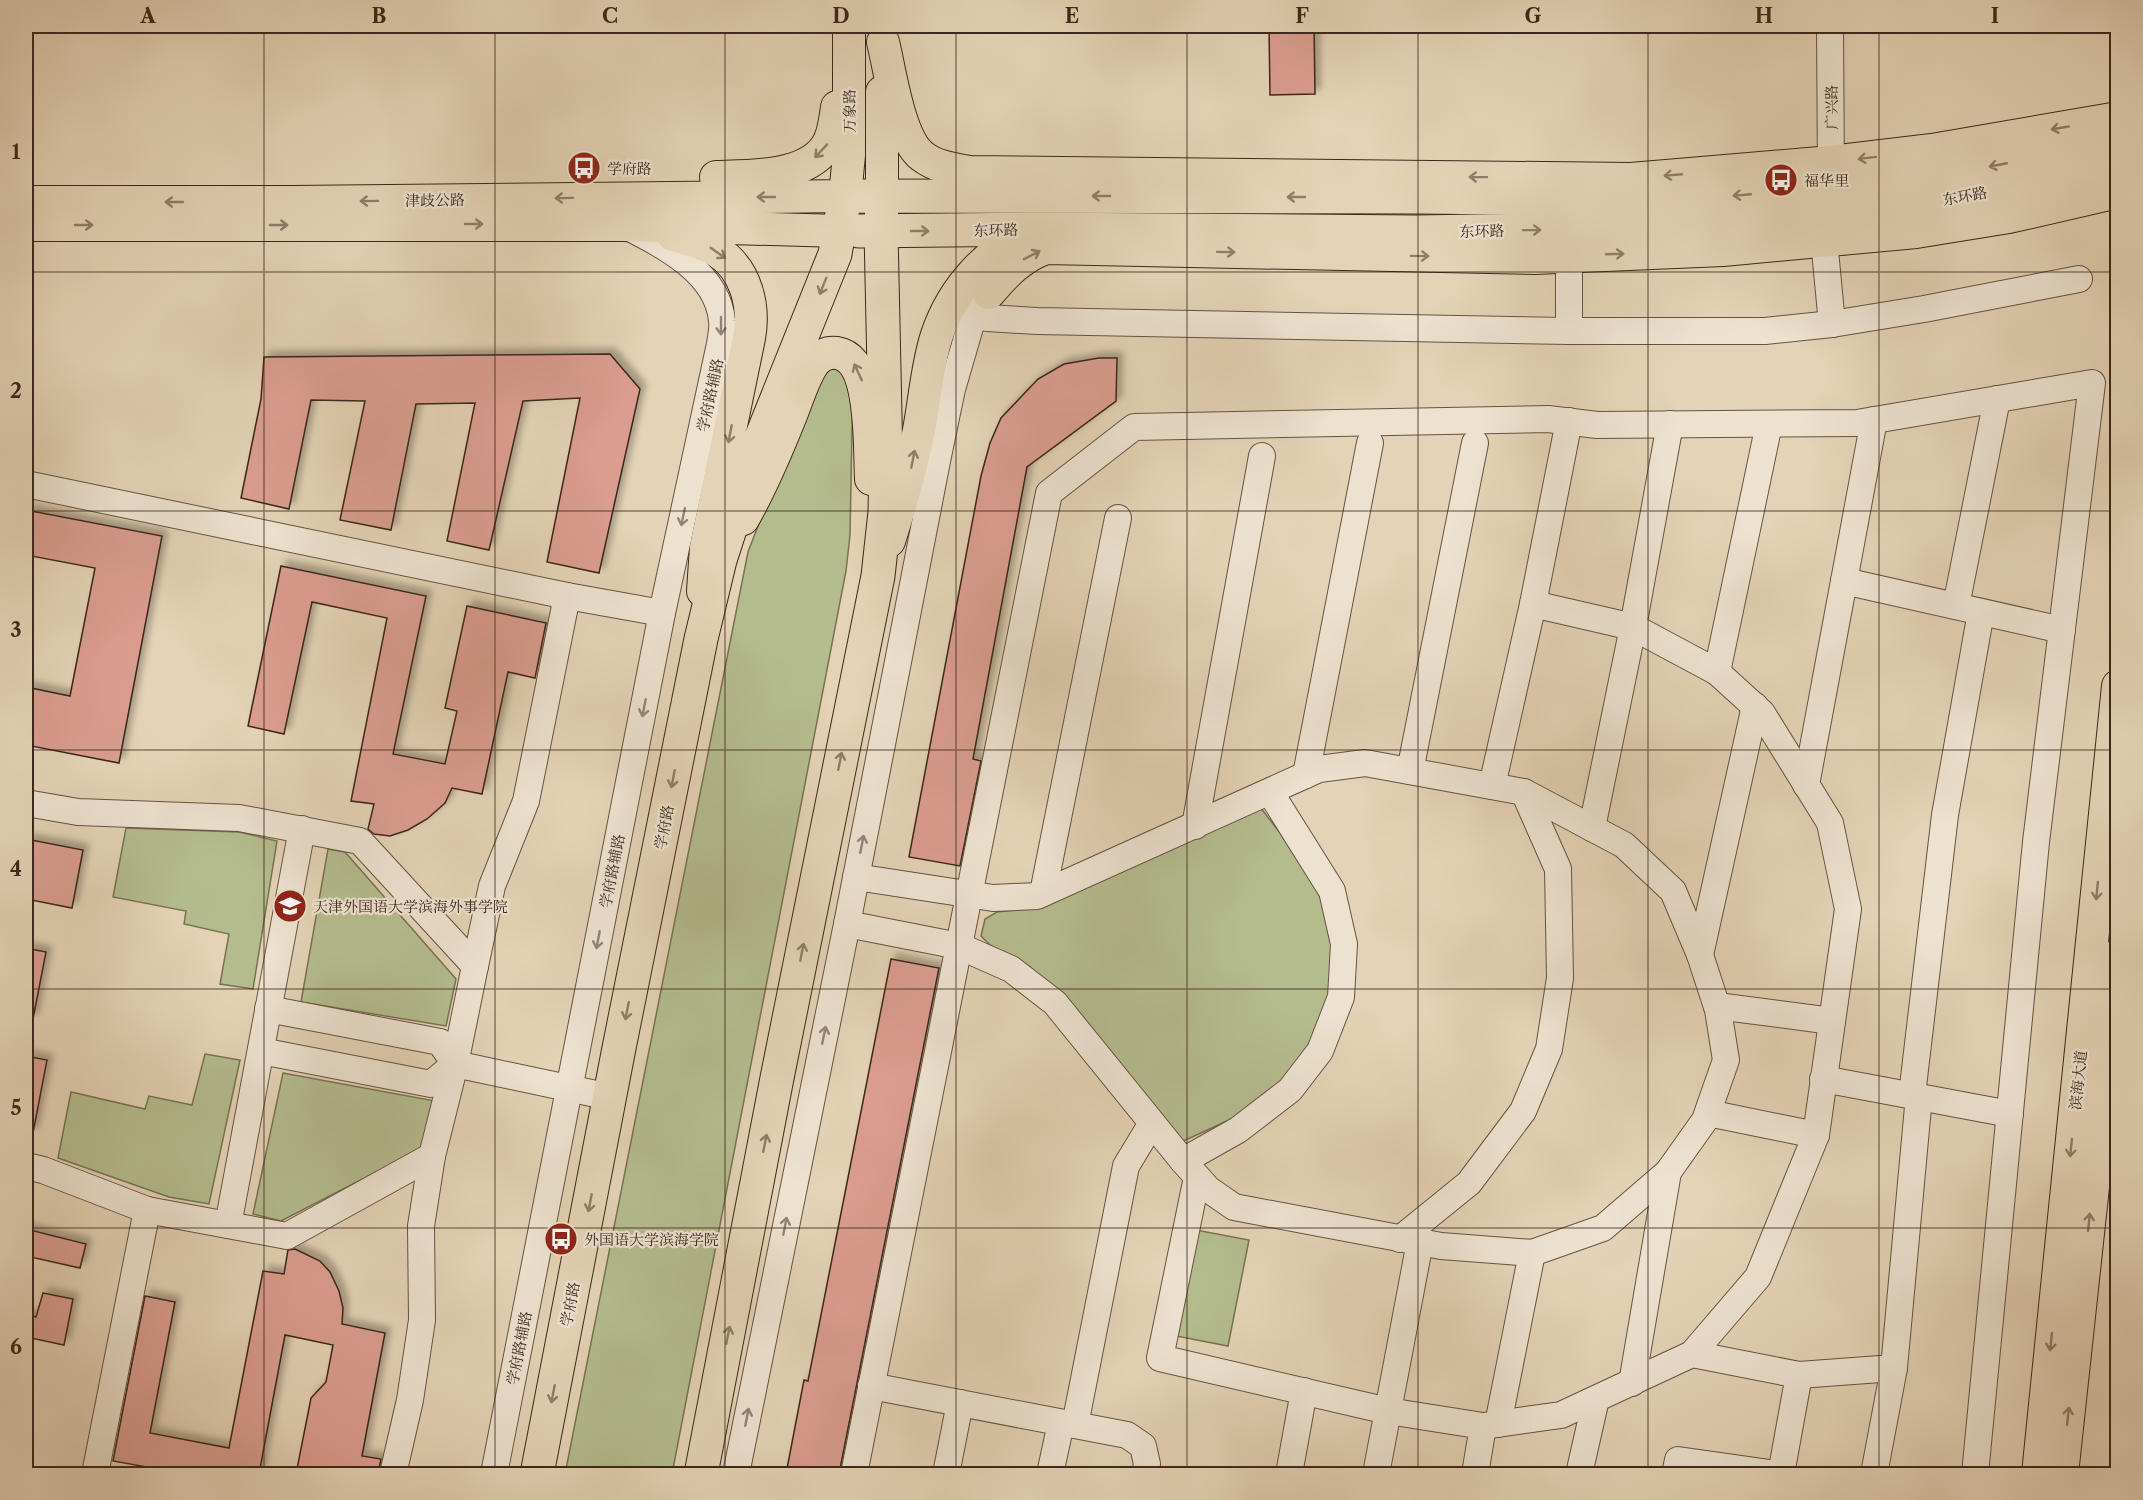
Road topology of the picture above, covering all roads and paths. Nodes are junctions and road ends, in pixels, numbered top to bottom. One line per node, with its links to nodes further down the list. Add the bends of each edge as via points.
1 (1830, 26): 11 (street, 广兴路)
2 (849, 30): 8 (main road, 万象路, via 849,155); 12 (main road, one-way to 12, via 833,131 827,147 812,160 783,172 683,181)
3 (883, 34): 9 (main road); 11 (main road, one-way to 3, via 1631,179 970,172 933,163 912,145 902,123)
4 (2118, 118): 11 (main road, one-way to 11, via 1932,150)
5 (2118, 141): 11 (highway, 东环路, one-way to 11, via 1983,168 1886,182)
6 (2118, 166): 11 (highway, 东环路, via 1870,213)
7 (2118, 192): 11 (main road, via 2009,217 1916,232)
8 (845, 196): 9 (highway, 东环路); 12 (main road, 津歧公路, one-way to 12); 15 (highway, 学府路)
9 (882, 196): 11 (highway, 东环路, one-way to 9); 16 (highway)
10 (26, 202): 12 (main road, 津歧公路, one-way to 10, via 292,202)
11 (1828, 202): 14 (highway, 东环路, one-way to 11, via 1417,232 1685,228); 17 (main road, one-way to 11, via 1723,250); 20 (street, 广兴路)
12 (622, 211): 13 (main road, 津歧公路, one-way to 12); 15 (main road, 津歧公路); 39 (street, 学府路辅路, one-way to 39, via 699,274 718,301 723,322); 42 (main road, one-way to 42, via 718,252 735,267 750,300 751,326 706,547)
13 (26, 225)
14 (1033, 229): 16 (highway, 东环路, one-way to 14); 33 (main road, one-way to 14, via 910,472 933,353 947,313 983,263 1001,247)
15 (840, 231): 16 (highway, 东环路); 32 (highway, 学府路, one-way to 32, via 828,274 743,483)
16 (881, 231): 33 (highway, via 886,462)
17 (1569, 256): 19 (main road, one-way to 17, via 1000,280 1025,258 1046,248); 21 (street)
18 (2079, 279): 20 (street)
19 (988, 306): 21 (street, via 1037,321); 56 (street, one-way to 19, via 950,400 973,317)
20 (1832, 324): 21 (street, via 1765,331)
21 (1569, 331)
22 (1997, 399): 23 (street); 37 (street); 41 (street, via 2092,383)
23 (1874, 420): 26 (street); 34 (street)
24 (1569, 421): 25 (street); 36 (street); 58 (street, via 1134,427 1049,493)
25 (1670, 424): 26 (street); 40 (street)
26 (1769, 424): 43 (street)
27 (1370, 443): 47 (street)
28 (1475, 443): 46 (street)
29 (1262, 456): 53 (street)
30 (26, 484): 35 (street)
31 (1118, 518): 57 (street)
32 (720, 560): 33 (main road, one-way to 32, via 868,408 861,375 848,357 839,353 819,357 813,364 770,467); 42 (highway, 学府路)
33 (878, 576): 100 (highway, one-way to 33)
34 (1844, 581): 37 (street); 48 (street)
35 (567, 596): 39 (street); 63 (street, via 526,801 492,886)
36 (1533, 604): 40 (street); 49 (street)
37 (1956, 606): 38 (street)
38 (1981, 612): 41 (street); 71 (street, via 1945,815)
39 (662, 613): 70 (street, 学府路辅路, one-way to 70)
40 (1634, 627): 43 (street); 54 (street)
41 (2062, 630): 74 (street, via 2036,842)
42 (701, 639): 72 (highway, 学府路, one-way to 72)
43 (1717, 672): 45 (street)
44 (2118, 686): 114 (main road, 滨海大道, one-way to 114)
45 (1755, 706): 48 (street); 62 (street)
46 (1410, 771): 47 (street, via 1365,763 1319,769); 49 (street)
47 (1306, 775): 50 (street)
48 (1806, 785): 66 (street, via 1830,824 1848,909)
49 (1492, 786): 51 (street)
50 (1270, 792): 53 (street); 79 (street, via 1332,891 1344,944 1341,997 1320,1051 1290,1090)
51 (1524, 792): 54 (street); 83 (street, via 1558,869 1560,978 1549,1049 1523,1111 1469,1183)
52 (26, 803): 55 (street, via 78,812 239,818)
53 (1195, 826): 57 (street)
54 (1592, 828): 62 (street, via 1624,844 1673,891)
55 (302, 829): 63 (street, via 360,841); 65 (street)
56 (856, 877): 58 (street); 59 (street)
57 (1042, 893): 58 (street, via 993,898)
58 (969, 894): 60 (street)
59 (847, 924): 60 (street); 101 (street, one-way to 59)
60 (959, 946): 75 (street, via 1011,969 1055,1003); 89 (street)
61 (2118, 955): 115 (main road, 滨海大道, one-way to 61)
62 (1700, 956): 64 (street)
63 (475, 966): 68 (street)
64 (1717, 1006): 66 (street); 73 (street, via 1726,1060)
65 (268, 1010): 67 (street); 68 (street, via 440,1042)
66 (1832, 1021): 69 (street)
67 (261, 1051): 68 (street, via 431,1084); 82 (street)
68 (455, 1064): 70 (street); 77 (street)
69 (1823, 1079): 71 (street); 76 (street)
70 (570, 1089): 72 (street); 98 (street, 学府路辅路)
71 (1915, 1095): 74 (street); 86 (street)
72 (610, 1097): 99 (highway, 学府路, one-way to 99)
73 (1708, 1113): 76 (street); 80 (street)
74 (2010, 1114): 113 (street)
75 (1152, 1122): 79 (street); 94 (street, via 1126,1166)
76 (1816, 1136): 85 (street, via 1758,1277)
77 (432, 1156): 82 (street, via 287,1236); 97 (street, via 422,1226 422,1320 410,1400)
78 (26, 1166): 81 (street)
79 (1190, 1169): 83 (street, via 1208,1189 1234,1207); 90 (street, via 1160,1358)
80 (1668, 1172): 84 (street, via 1603,1228); 88 (street)
81 (147, 1210): 82 (street); 96 (street)
82 (228, 1225)
83 (1410, 1240): 84 (street); 93 (street)
84 (1532, 1253): 95 (street)
85 (1692, 1353): 87 (street); 88 (street)
86 (1894, 1368): 87 (street); 112 (street)
87 (1799, 1375): 111 (street)
88 (1632, 1383): 91 (street)
89 (871, 1386): 92 (street); 102 (street)
90 (1304, 1391): 93 (street); 106 (street)
91 (1596, 1399): 95 (street, via 1561,1415); 109 (street)
92 (960, 1403): 94 (street); 103 (street)
93 (1388, 1411): 95 (street); 107 (street)
94 (1068, 1424): 104 (street); 105 (street, via 1127,1435 1143,1446)
95 (1490, 1425): 108 (street)
96 (95, 1474)
97 (393, 1474)
98 (494, 1474)
99 (537, 1474)
100 (701, 1474)
101 (735, 1474)
102 (854, 1474)
103 (946, 1474)
104 (1050, 1474)
105 (1145, 1474)
106 (1289, 1474)
107 (1376, 1474)
108 (1475, 1474)
109 (1579, 1474)
110 (1675, 1474): 111 (street, via 1678,1460)
111 (1779, 1474)
112 (1874, 1474)
113 (1975, 1474)
114 (2038, 1474)
115 (2062, 1474)

